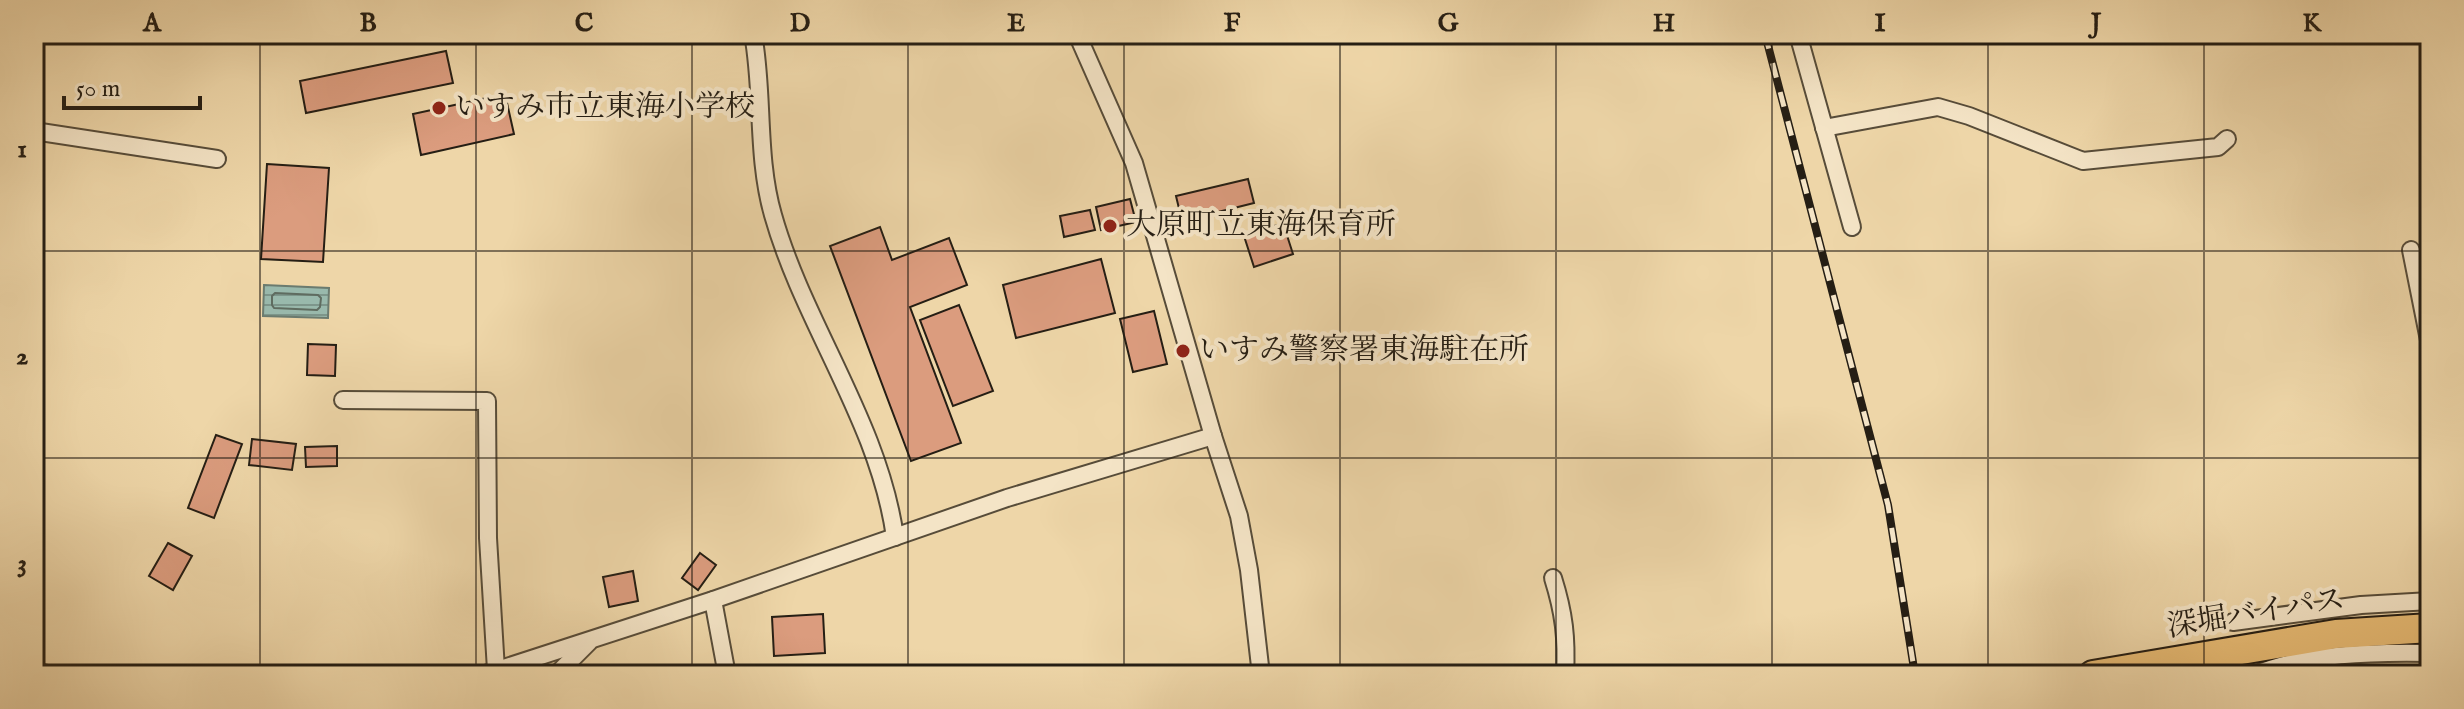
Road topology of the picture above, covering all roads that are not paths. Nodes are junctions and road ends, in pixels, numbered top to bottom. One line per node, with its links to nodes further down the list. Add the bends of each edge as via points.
1 (753, 34): 13 (street, via 772,212 787,258 867,437 890,502)
2 (1077, 34): 12 (street, via 1134,163)
3 (1798, 34): 4 (street)
4 (1824, 128): 6 (street, via 1938,107 2083,161 2218,147); 8 (street)
5 (35, 134): 7 (street)
6 (2227, 139)
7 (217, 159)
8 (1852, 227)
9 (2411, 250): 10 (street)
10 (2430, 345)
11 (343, 400): 22 (street, via 487,401)
12 (1213, 436): 13 (street); 26 (street, via 1239,516)
13 (895, 537): 15 (street)
14 (1553, 578): 27 (street, via 1567,640)
15 (713, 600): 19 (street); 25 (street)
16 (2430, 601): 17 (street)
17 (2233, 622)
18 (2430, 628): 28 (highway, 深堀バイパス, via 2291,641)
19 (591, 640): 22 (street); 24 (street)
20 (2430, 653): 29 (street, via 2388,652 2281,664)
21 (34, 671): 23 (street)
22 (489, 673)
23 (52, 675)
24 (556, 675)
25 (727, 675)
26 (1261, 675)
27 (1565, 675)
28 (2093, 675)
29 (2254, 675)

